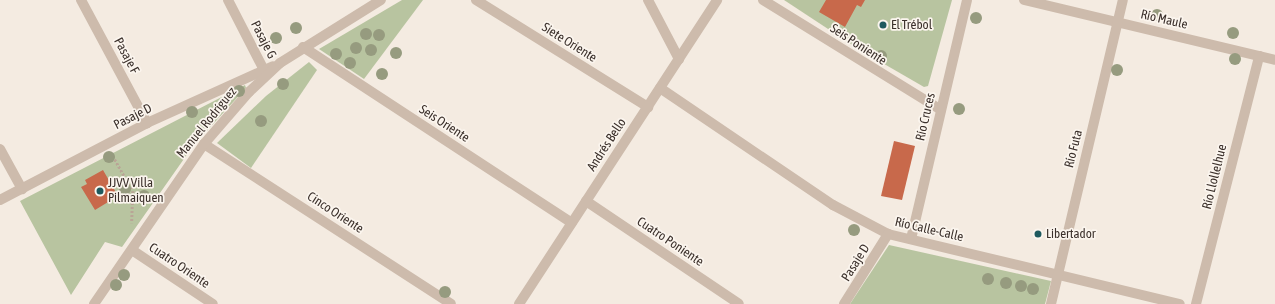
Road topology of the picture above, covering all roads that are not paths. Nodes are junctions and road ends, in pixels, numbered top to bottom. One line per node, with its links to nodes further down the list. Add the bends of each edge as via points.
1 (82, 0): 21 (street, Pasaje F)
2 (228, 0): 17 (street, Pasaje G)
3 (379, 0): 12 (street, Manuel Rodríguez)
4 (476, 0): 19 (street, Siete Oriente)
5 (648, 0): 14 (street)
6 (717, 0): 14 (street, Andrés Bello)
7 (763, 0): 20 (street, Seis Poniente)
8 (967, 0): 20 (street, Río Cruces)
9 (1024, 0): 11 (street, Río Maule)
10 (1123, 0): 11 (street, Río Futa)
11 (1118, 22): 13 (street, Río Maule); 31 (street, Río Futa)
12 (303, 47): 16 (street, Manuel Rodríguez); 27 (street, Seis Oriente)
13 (1259, 56): 15 (street, Río Maule); 40 (street, Río Llollelhue)
14 (679, 59): 18 (street, Andrés Bello)
15 (1275, 60)
16 (280, 62): 17 (street, Pasaje D); 22 (street, Manuel Rodríguez, via 249,92)
17 (264, 70): 21 (street, Pasaje D)
18 (660, 88): 19 (street, Andrés Bello); 28 (street, Río Calle-Calle, via 833,205)
19 (648, 107): 26 (street, Andrés Bello)
20 (941, 110): 29 (street, Río Cruces)
21 (147, 123): 24 (street, Pasaje D)
22 (204, 144): 30 (street, Manuel Rodríguez); 34 (street, Cinco Oriente)
23 (0, 149): 24 (street)
24 (22, 189): 25 (street, Pasaje D)
25 (0, 200)
26 (586, 201): 27 (street, Andrés Bello); 36 (street, Cuatro Poniente)
27 (572, 222): 35 (street, Andrés Bello)
28 (888, 234): 29 (street, Río Calle-Calle); 37 (street, Pasaje D)
29 (911, 239): 31 (street, Río Calle-Calle)
30 (132, 250): 32 (street, Manuel Rodríguez); 33 (street, Cuatro Oriente)
31 (1058, 273): 38 (street, Río Futa); 39 (street, Río Calle-Calle)
32 (94, 304)
33 (213, 304)
34 (451, 304)
35 (519, 304)
36 (739, 304)
37 (844, 304)
38 (1051, 304)
39 (1180, 304)
40 (1196, 304)

